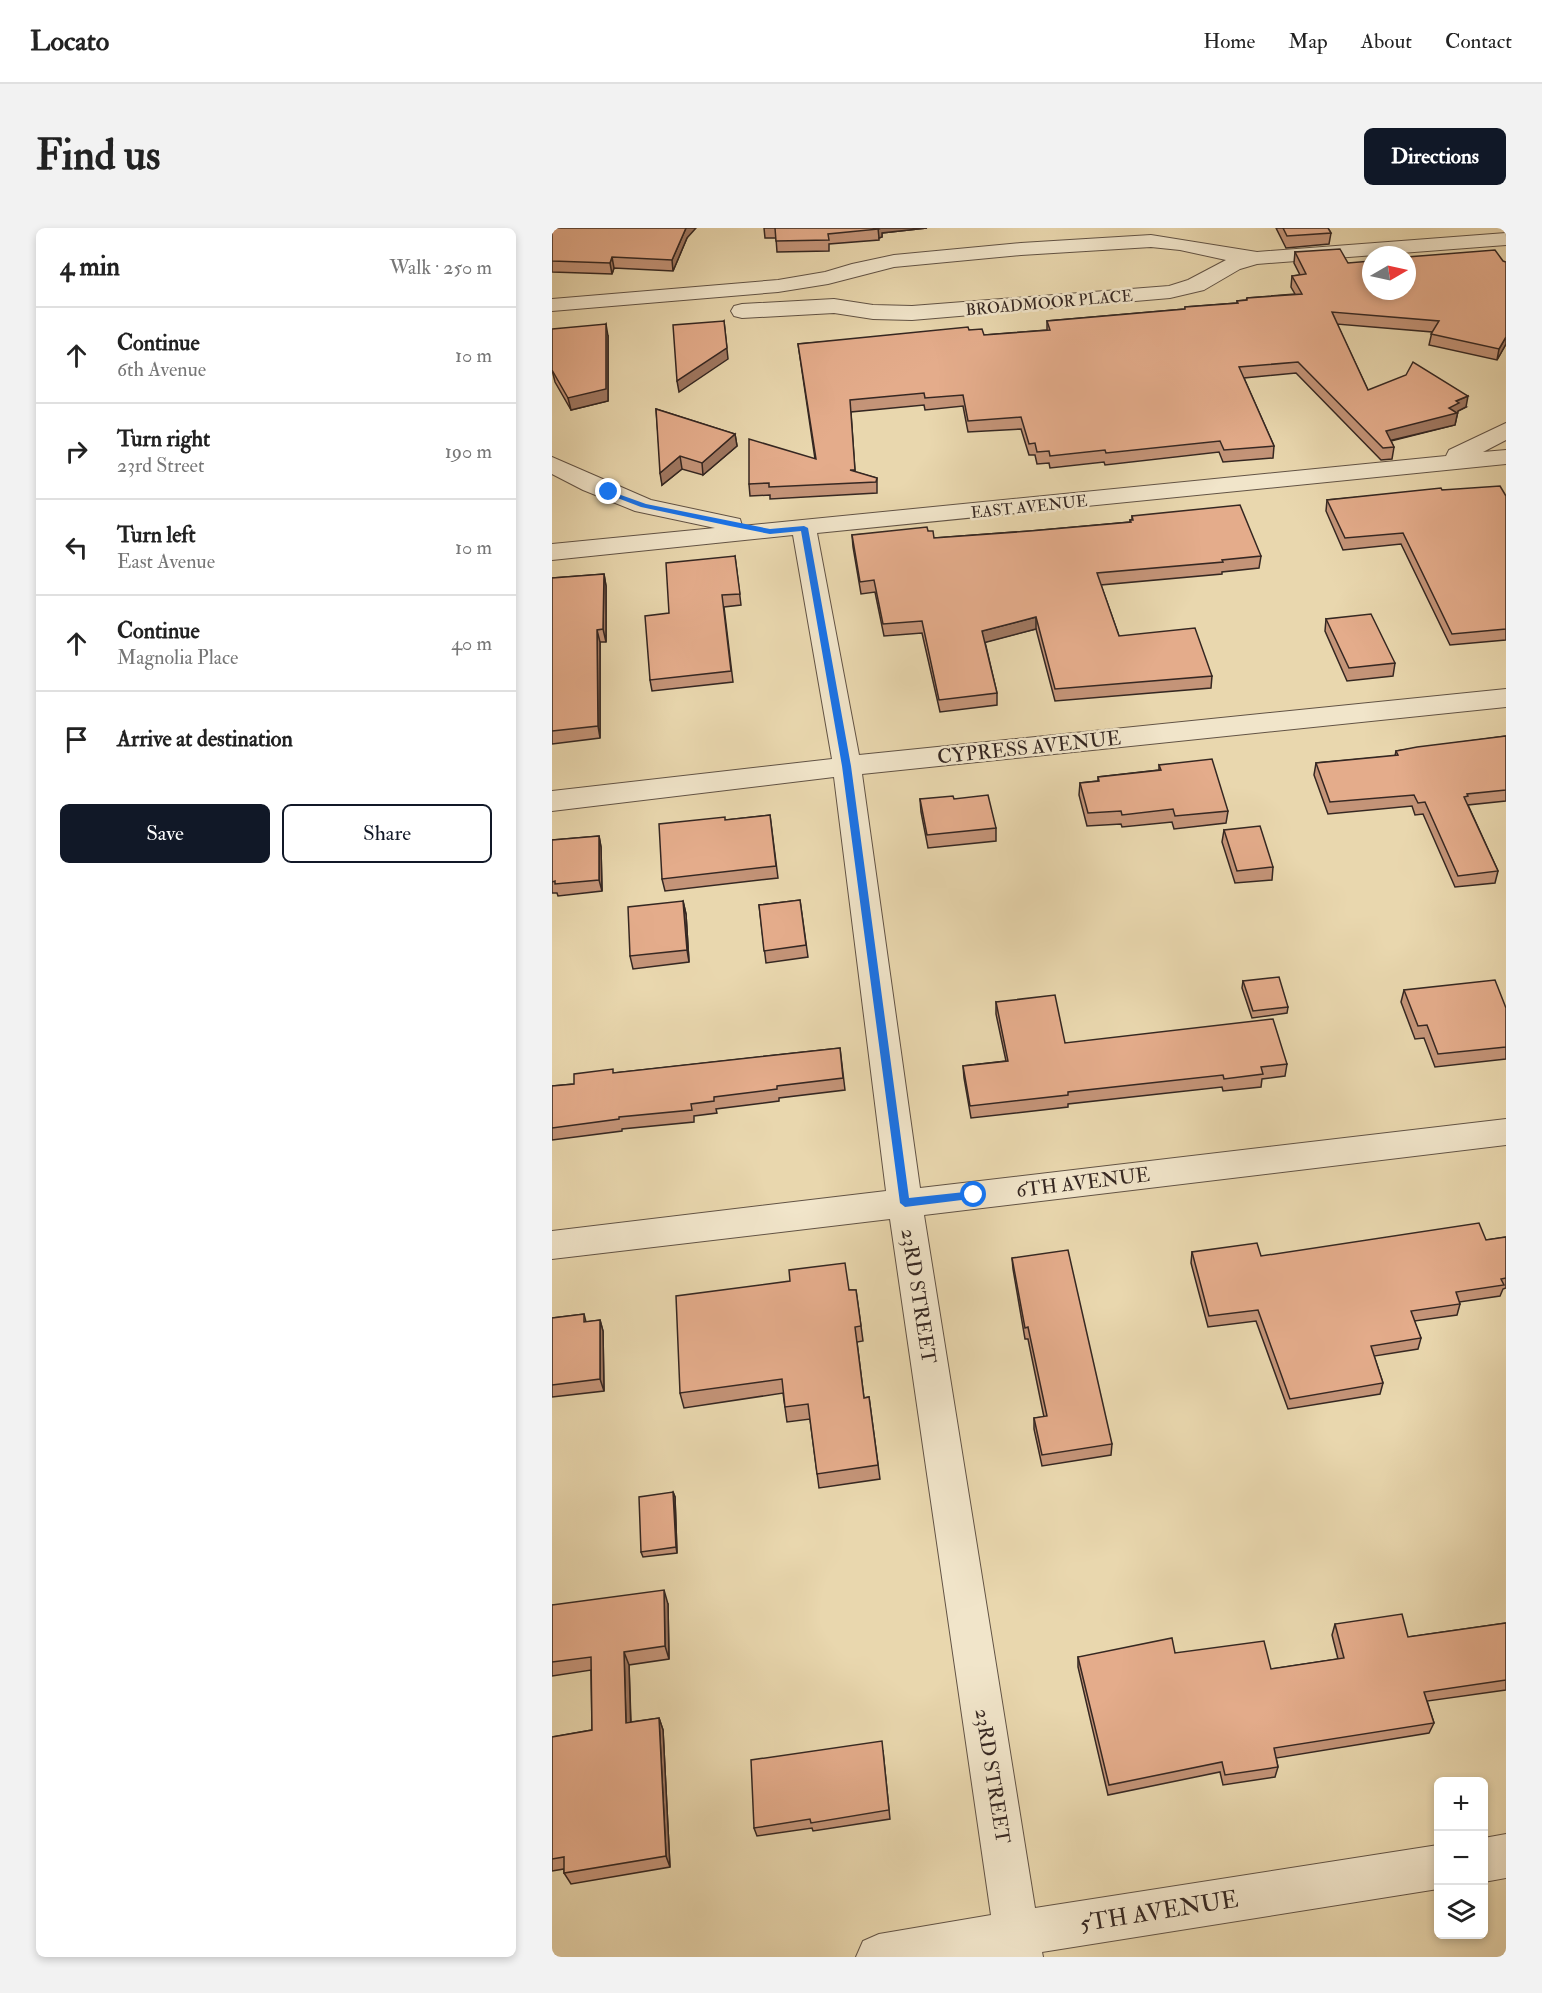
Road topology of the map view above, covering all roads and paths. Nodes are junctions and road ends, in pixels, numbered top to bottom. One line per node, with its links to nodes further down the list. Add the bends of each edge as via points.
1 (1506, 239): 2 (street, BROADMOOR PLACE)
2 (1257, 258): 3 (street, BROADMOOR PLACE, via 1151,242 894,261); 5 (street, BROADMOOR PLACE, via 1170,292 912,313)
3 (828, 278): 4 (street, BROADMOOR PLACE, via 778,286); 5 (street)
4 (552, 305)
5 (834, 306): 6 (street, BROADMOOR PLACE)
6 (718, 313)
7 (1506, 430): 10 (street)
8 (1505, 460): 10 (street, EAST AVENUE)
9 (552, 464): 11 (street, via 644,506)
10 (1430, 466): 11 (street, EAST AVENUE)
11 (787, 530): 12 (street, EAST AVENUE); 14 (street, 23RD STREET)
12 (552, 552)
13 (1506, 698): 14 (street, CYPRESS AVENUE)
14 (847, 766): 15 (street, CYPRESS AVENUE); 17 (street, 23RD STREET)
15 (552, 801)
16 (1506, 1132): 17 (street, 6TH AVENUE)
17 (905, 1203): 18 (street, 6TH AVENUE); 22 (street, 23RD STREET)
18 (552, 1245)
19 (1506, 1856): 20 (street)
20 (1488, 1859)
21 (1434, 1868): 22 (street, 5TH AVENUE)
22 (1018, 1945): 23 (street, 5TH AVENUE)
23 (879, 1957)

